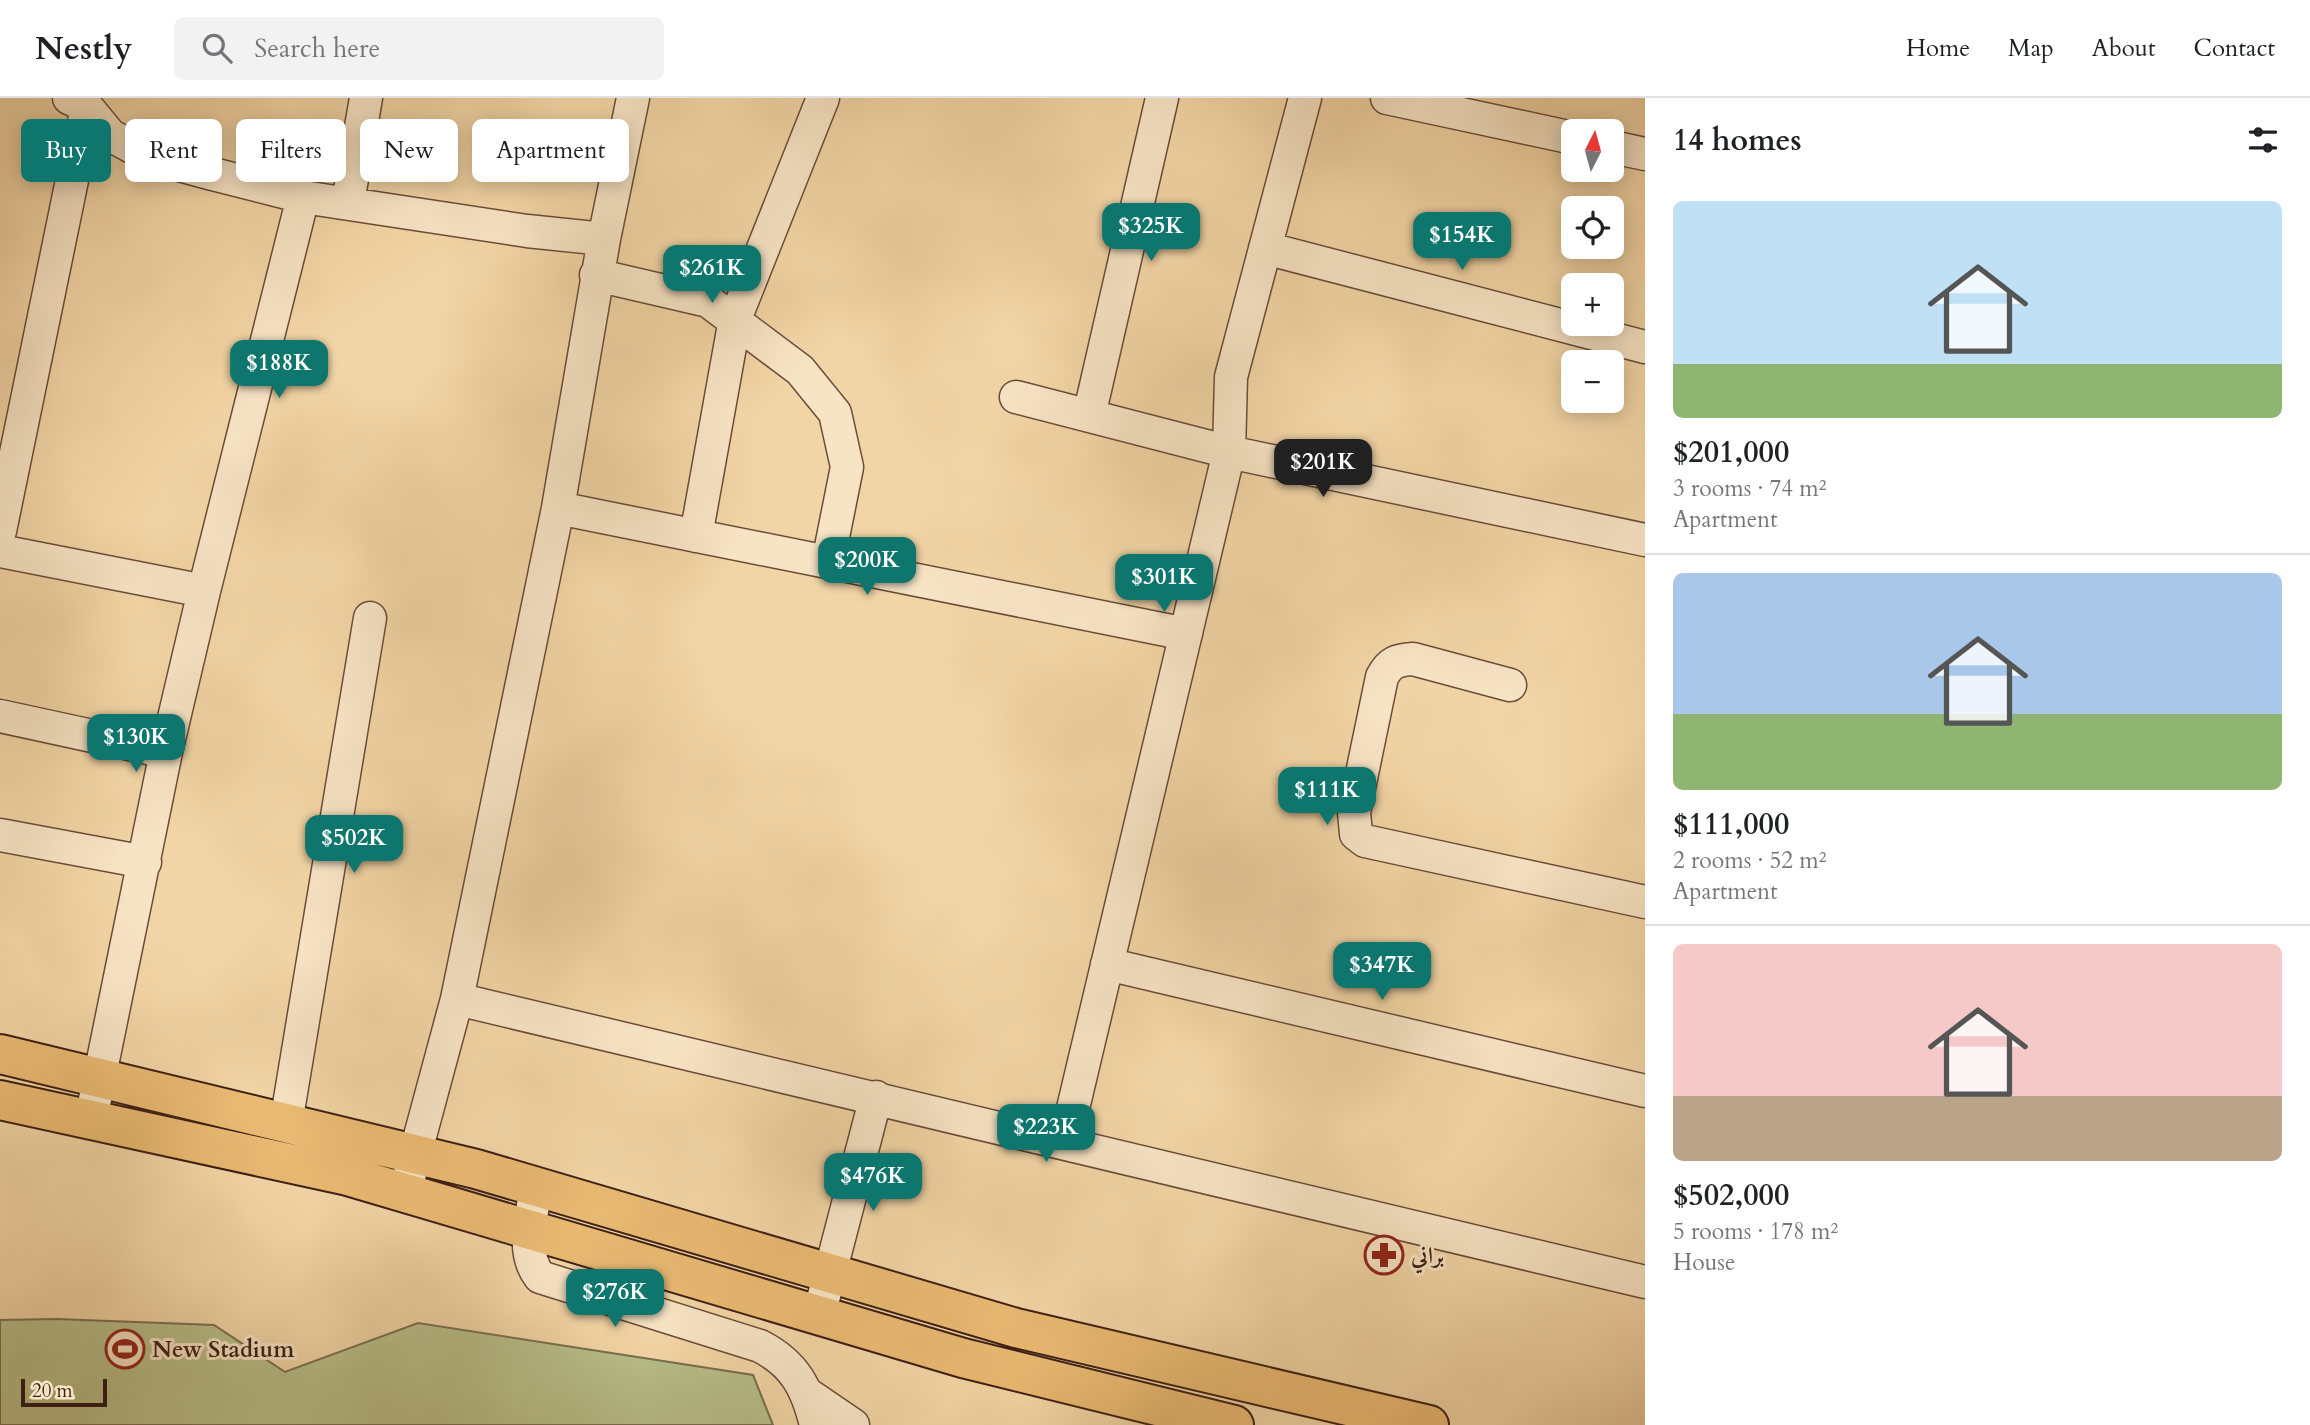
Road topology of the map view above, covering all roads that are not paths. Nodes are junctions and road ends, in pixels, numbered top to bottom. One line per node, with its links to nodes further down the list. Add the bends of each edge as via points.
1 (366, 98): 12 (street)
2 (633, 98): 13 (street)
3 (823, 98): 16 (street)
4 (1162, 98): 19 (street)
5 (1305, 98): 14 (street)
6 (1387, 98): 8 (street)
7 (78, 102): 11 (street, via 110,135 150,157); 22 (street)
8 (1561, 135)
9 (1624, 150): 10 (street)
10 (1645, 154)
11 (303, 197): 12 (street); 27 (street)
12 (348, 202): 13 (street)
13 (604, 239): 15 (street)
14 (1265, 248): 17 (street); 20 (street, via 1231,377)
15 (596, 275): 16 (street, via 708,300); 21 (street)
16 (735, 319): 23 (street); 26 (street, via 800,370 835,413 847,467)
17 (1645, 347)
18 (1016, 397): 19 (street)
19 (1089, 416): 20 (street)
20 (1229, 452): 24 (street); 29 (street)
21 (558, 508): 23 (street); 37 (street)
22 (0, 531)
23 (696, 536): 26 (street)
24 (1645, 540)
25 (0, 551): 27 (street)
26 (828, 562): 29 (street)
27 (204, 591): 32 (street)
28 (370, 618): 44 (street)
29 (1186, 634): 36 (street)
30 (1510, 685): 35 (street, via 1413,660 1388,666 1354,811 1356,834 1365,841)
31 (0, 716): 32 (street)
32 (166, 752): 34 (street)
33 (0, 835): 34 (street)
34 (145, 862): 39 (street)
35 (1645, 902)
36 (1107, 964): 40 (street); 45 (street)
37 (457, 999): 41 (street); 46 (street)
38 (0, 1054): 39 (main road)
39 (101, 1079): 43 (street); 44 (main road)
40 (1645, 1091)
41 (876, 1097): 45 (street); 50 (street)
42 (0, 1100): 43 (main road)
43 (91, 1119): 48 (main road)
44 (286, 1123): 46 (main road)
45 (1065, 1142): 51 (street)
46 (415, 1153): 47 (main road); 48 (street)
47 (536, 1187): 49 (street); 50 (main road)
48 (405, 1192): 49 (main road)
49 (531, 1229): 52 (main road); 53 (street, via 528,1253 540,1277 760,1346 794,1370)
50 (830, 1272): 52 (street); 54 (main road, via 1016,1328)
51 (1645, 1282)
52 (819, 1315): 57 (main road, via 964,1358)
53 (809, 1395): 55 (street); 56 (street)
54 (1409, 1423)
55 (816, 1425)
56 (853, 1425)
57 (1234, 1425)

